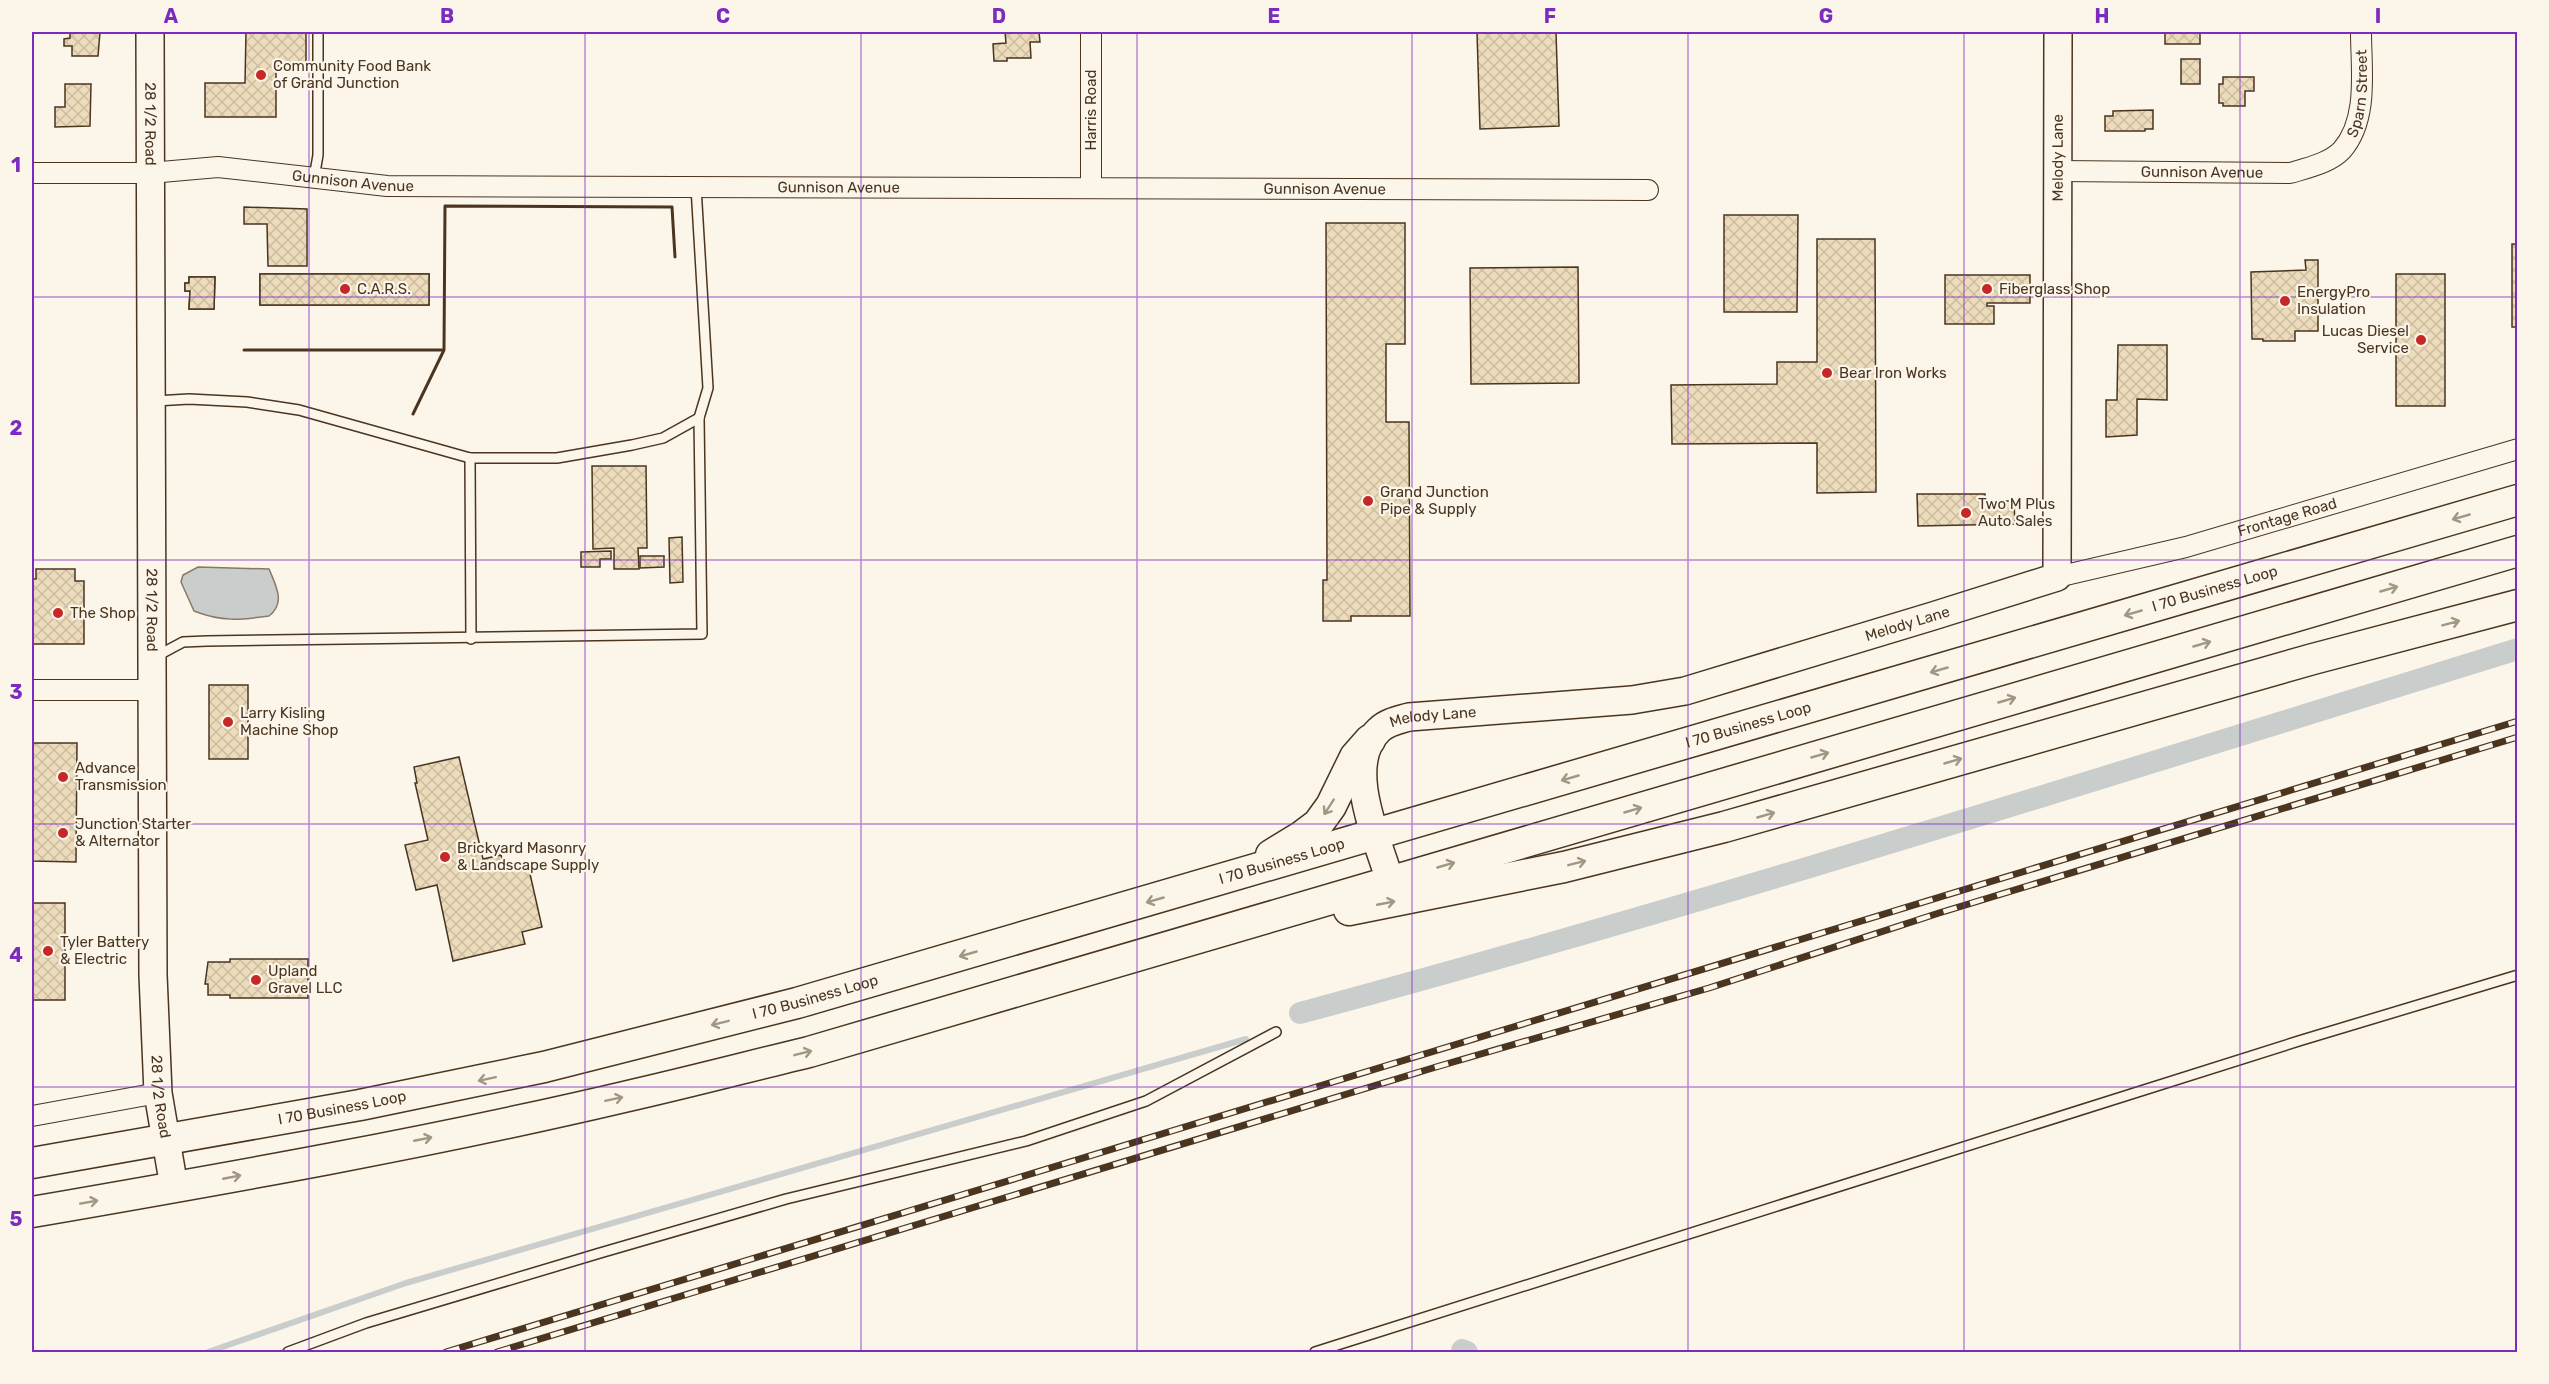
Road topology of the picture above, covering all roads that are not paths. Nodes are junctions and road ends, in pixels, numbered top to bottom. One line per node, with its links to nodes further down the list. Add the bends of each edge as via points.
1 (150, 32): 9 (street, 28 1/2 Road)
2 (318, 32): 10 (lane, via 318,155)
3 (1091, 32): 12 (street, Harris Road)
4 (2058, 32): 7 (street, Melody Lane)
5 (2361, 32): 6 (street, Sparn Street, via 2361,105 2353,131)
6 (2341, 151): 7 (street, Gunnison Avenue, via 2290,173)
7 (2058, 171): 20 (street, Melody Lane)
8 (32, 173): 9 (street, Gunnison Avenue)
9 (150, 173): 10 (street, Gunnison Avenue, via 218,167); 14 (street, 28 1/2 Road)
10 (314, 178): 11 (street, Gunnison Avenue, via 387,186)
11 (696, 187): 12 (street, Gunnison Avenue); 15 (lane, via 708,388)
12 (1091, 188): 13 (street, Gunnison Avenue)
13 (1648, 190)
14 (151, 402): 17 (lane, via 212,400 299,410); 23 (street, 28 1/2 Road)
15 (699, 418): 17 (lane, via 663,438 557,458); 22 (lane, via 702,634)
16 (2517, 450): 20 (street, Frontage Road, via 2186,547)
17 (470, 458): 22 (lane)
18 (2517, 500): 27 (main road, I 70 Business Loop, one-way to 27)
19 (2517, 551): 28 (main road, one-way to 19)
20 (2057, 577): 26 (street, Melody Lane, via 1685,691 1632,700 1409,717 1381,728)
21 (2517, 605): 30 (main road, one-way to 21, via 1564,867 1724,827 2313,658)
22 (471, 639): 23 (lane, via 183,642)
23 (152, 659): 25 (street, 28 1/2 Road)
24 (32, 690): 25 (street)
25 (152, 690): 33 (street, 28 1/2 Road, via 153,975)
26 (1370, 740): 27 (street, Melody Lane, via 1362,776); 29 (main road, one-way to 29, via 1355,758 1318,824 1283,849)
27 (1376, 834): 28 (street, Melody Lane); 29 (main road, I 70 Business Loop)
28 (1390, 881): 30 (main road)
29 (1212, 883): 35 (main road, I 70 Business Loop, one-way to 35, via 797,1003 544,1067)
30 (1184, 942): 37 (main road, one-way to 30, via 624,1097 809,1052)
31 (2517, 975): 40 (lane)
32 (1276, 1032): 39 (lane, via 1146,1101 1026,1141 786,1199 610,1249 366,1323)
33 (159, 1093): 34 (street); 35 (street, 28 1/2 Road)
34 (32, 1116)
35 (165, 1139): 36 (main road, I 70 Business Loop); 37 (street, 28 1/2 Road)
36 (32, 1163)
37 (174, 1187): 38 (main road, one-way to 37)
38 (32, 1212)
39 (288, 1353)
40 (1315, 1353)

